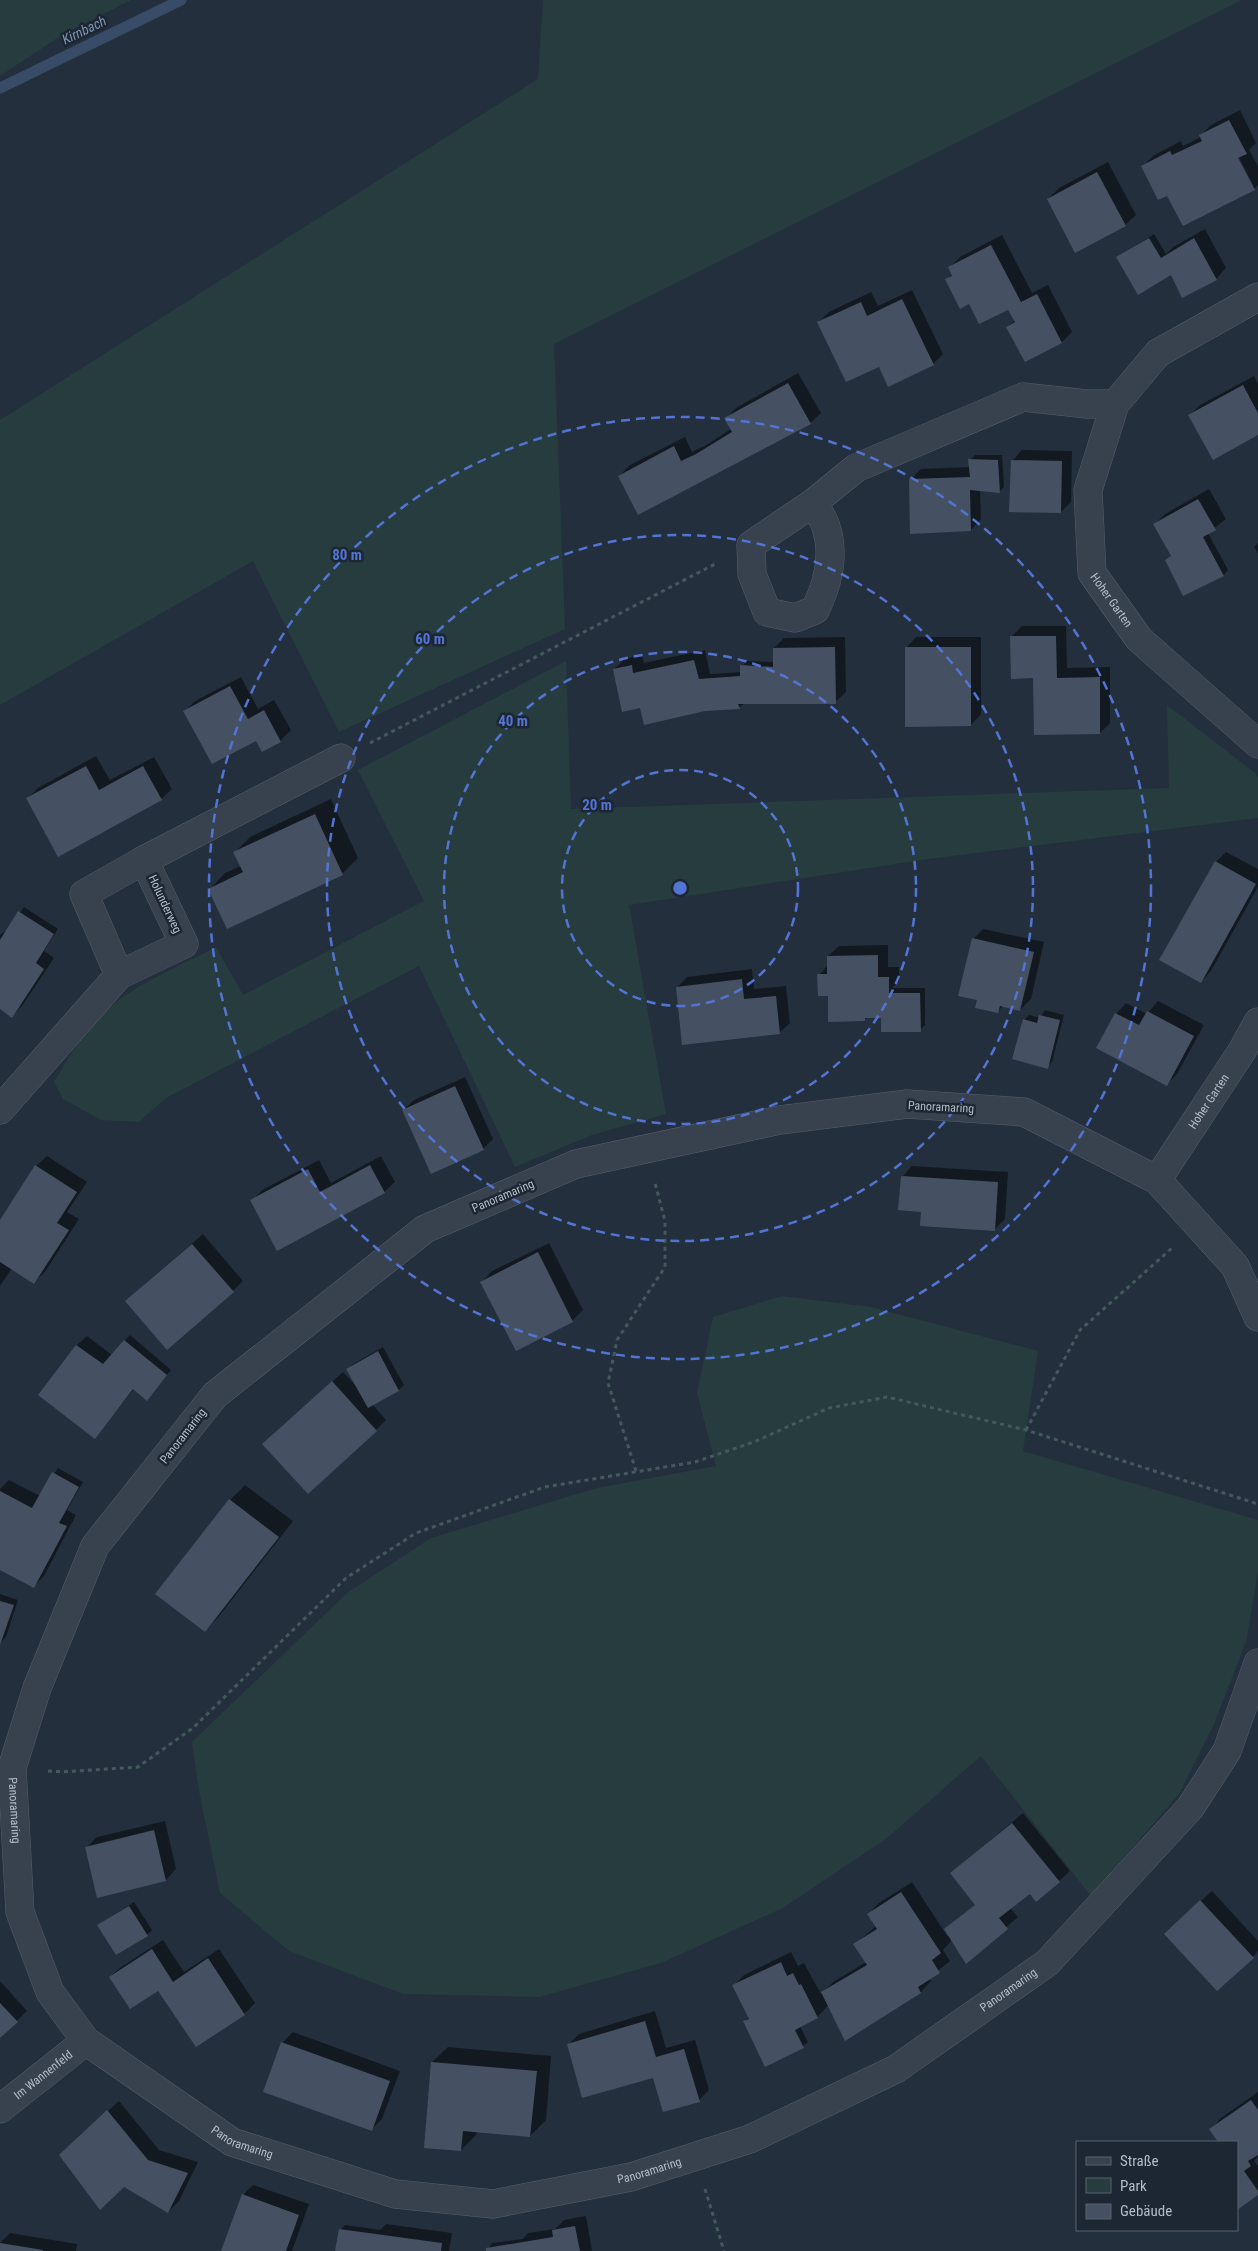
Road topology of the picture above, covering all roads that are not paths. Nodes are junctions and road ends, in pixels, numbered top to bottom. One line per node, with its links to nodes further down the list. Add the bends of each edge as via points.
1 (1258, 297): 2 (street, Hoher Garten, via 1158,353)
2 (1115, 404): 3 (street, via 1023,397 856,468); 4 (street, Hoher Garten, via 1088,490 1092,573 1139,639)
3 (813, 503): 3 (street, via 751,545 752,574 767,612 795,618 815,610 823,595 832,557 826,526)
4 (1258, 744)
5 (341, 758): 6 (street)
6 (144, 860): 7 (street, Holunderweg, via 84,894); 7 (street, Holunderweg, via 184,944)
7 (119, 975): 9 (street, Holunderweg)
8 (1258, 1022): 10 (street, Hoher Garten)
9 (0, 1110)
10 (1157, 1180): 11 (street, Panoramaring, via 1235,1266); 13 (street, Panoramaring, via 1024,1112 907,1104 780,1120 576,1164 425,1229 215,1395 95,1546)
11 (1258, 1317)
12 (1258, 1663): 14 (street, Panoramaring, via 1227,1751 1190,1808 1047,1963 896,2069 750,2139 631,2177 493,2204 394,2194 232,2142)
13 (6, 1767): 14 (street, Panoramaring, via 20,1912 50,1992)
14 (86, 2040): 15 (street, Im Wannenfeld)
15 (0, 2110)

